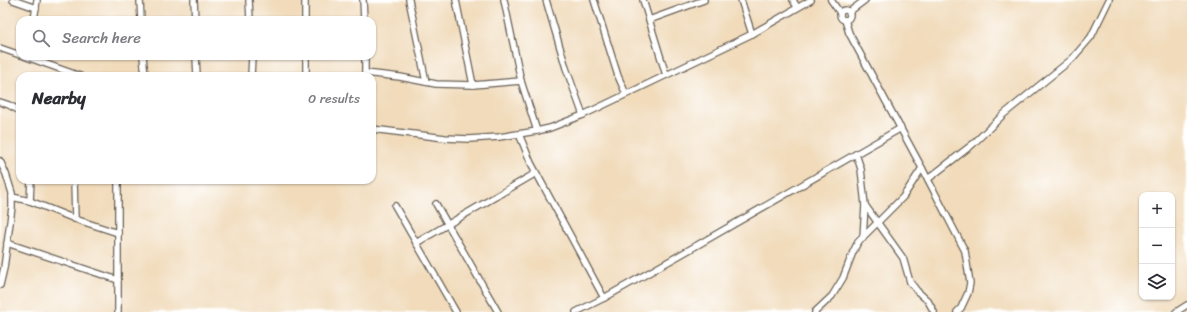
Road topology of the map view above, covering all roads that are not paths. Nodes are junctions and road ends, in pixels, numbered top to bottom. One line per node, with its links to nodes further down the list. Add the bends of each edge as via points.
1 (13, 0): 22 (street)
2 (37, 0): 22 (street)
3 (140, 0): 26 (street)
4 (194, 0): 27 (street)
5 (249, 0): 28 (street)
6 (305, 0): 29 (street)
7 (363, 0): 30 (street)
8 (409, 0): 51 (street)
9 (456, 0): 52 (street)
10 (504, 0): 50 (street)
11 (546, 0): 56 (street)
12 (594, 0): 53 (street)
13 (643, 0): 31 (street)
14 (704, 0): 31 (street)
15 (741, 0): 33 (street)
16 (793, 0): 21 (street)
17 (811, 0): 21 (street)
18 (831, 0): 24 (street)
19 (865, 0): 23 (street)
20 (1109, 0): 65 (street, via 1091,37 1072,59)
21 (797, 7): 33 (street)
22 (36, 8): 25 (street)
23 (849, 12): 24 (street, via 845,10); 32 (street, via 849,18)
24 (840, 13): 32 (street, via 841,18)
25 (35, 16)
26 (141, 16)
27 (195, 16)
28 (250, 16)
29 (305, 16)
30 (364, 16)
31 (649, 20): 49 (street)
32 (845, 20): 57 (street, via 849,33)
33 (752, 34): 49 (street)
34 (0, 48): 35 (street)
35 (16, 54)
36 (36, 60): 42 (street)
37 (143, 60): 43 (street)
38 (196, 60): 44 (street)
39 (252, 60): 45 (street)
40 (306, 60): 46 (street)
41 (365, 60): 47 (street)
42 (69, 72)
43 (145, 72)
44 (197, 72)
45 (251, 72)
46 (306, 72)
47 (365, 72)
48 (376, 75): 51 (street)
49 (666, 75): 53 (street)
50 (521, 81): 52 (street); 59 (street)
51 (426, 82): 52 (street)
52 (473, 85)
53 (626, 94): 56 (street)
54 (0, 102): 55 (street)
55 (16, 109)
56 (583, 115): 59 (street)
57 (900, 128): 61 (street); 63 (street)
58 (376, 129): 60 (street, via 468,139)
59 (537, 131): 60 (street)
60 (519, 134): 64 (street)
61 (856, 154): 73 (street, via 861,169); 83 (street)
62 (0, 161): 69 (street)
63 (922, 168): 65 (street); 75 (street, via 903,197)
64 (536, 173): 76 (street); 83 (street)
65 (928, 179): 91 (street, via 965,251 970,283 968,293)
66 (31, 184): 70 (street)
67 (74, 184): 74 (street)
68 (118, 184): 77 (street)
69 (12, 197): 70 (street); 79 (street)
70 (30, 201): 74 (street)
71 (436, 204): 76 (street)
72 (395, 206): 80 (street)
73 (865, 206): 75 (street); 78 (street)
74 (75, 219): 77 (street)
75 (878, 223): 78 (street); 90 (street, via 903,258 910,282 928,301)
76 (448, 225): 80 (street); 87 (street)
77 (118, 233): 81 (street)
78 (862, 238): 89 (street, via 832,296)
79 (7, 243): 81 (street); 82 (street)
80 (416, 243): 86 (street)
81 (118, 280): 85 (street)
82 (0, 285)
83 (604, 298): 88 (street)
84 (1187, 305): 92 (street)
85 (118, 312)
86 (456, 312)
87 (498, 312)
88 (576, 312)
89 (815, 312)
90 (934, 312)
91 (957, 312)
92 (1176, 312)

